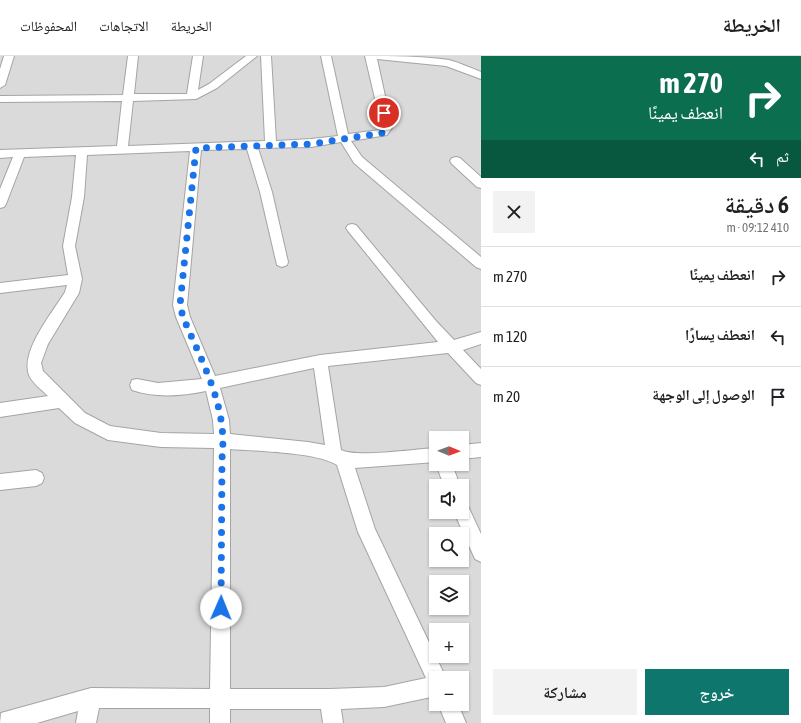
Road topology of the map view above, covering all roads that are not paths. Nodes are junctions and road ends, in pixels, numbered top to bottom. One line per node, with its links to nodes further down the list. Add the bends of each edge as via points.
1 (9, 56): 11 (street)
2 (133, 56): 14 (street)
3 (198, 56): 12 (street)
4 (252, 56): 12 (street, via 213,86)
5 (266, 56): 17 (street)
6 (326, 56): 15 (street)
7 (371, 56): 9 (street, via 437,61); 15 (street, via 387,128 382,133)
8 (455, 56): 9 (street)
9 (459, 67): 10 (street)
10 (481, 76)
11 (0, 85)
12 (192, 97): 14 (street)
13 (0, 99): 14 (street)
14 (128, 99): 19 (street)
15 (344, 139): 17 (street, via 311,144); 28 (street, via 358,160)
16 (251, 144): 17 (street); 18 (street); 27 (street, via 266,192)
17 (271, 144)
18 (196, 148): 19 (street); 35 (street, via 180,305)
19 (122, 149): 20 (street)
20 (82, 150): 21 (street); 29 (street, via 78,197 69,246)
21 (20, 153): 22 (street); 25 (street)
22 (0, 154)
23 (456, 161): 24 (street)
24 (481, 184)
25 (0, 204)
26 (352, 228): 32 (street, via 426,320)
27 (282, 262)
28 (481, 264)
29 (75, 279): 30 (street); 37 (street, via 72,293 41,342 34,363 36,374)
30 (0, 288)
31 (481, 338): 32 (street)
32 (452, 347): 33 (street); 34 (street)
33 (320, 361): 35 (street); 43 (street)
34 (481, 379)
35 (211, 384): 36 (street, via 158,389); 39 (street, via 216,395)
36 (136, 385)
37 (62, 401): 38 (street); 39 (street, via 80,418 108,433 161,440)
38 (0, 410)
39 (224, 441): 43 (street, via 308,449); 52 (street)
40 (481, 450): 41 (street)
41 (469, 451)
42 (429, 456): 43 (street, via 360,461)
43 (339, 457): 48 (street, via 367,532)
44 (36, 478): 45 (street)
45 (0, 482)
46 (465, 519): 47 (street)
47 (481, 553)
48 (433, 671)
49 (429, 688): 51 (street, via 384,698)
50 (90, 698): 52 (street); 54 (street); 55 (street)
51 (330, 699): 52 (street); 57 (street)
52 (220, 700): 56 (street)
53 (451, 711): 58 (street)
54 (1, 723)
55 (86, 723)
56 (220, 723)
57 (332, 723)
58 (456, 723)

